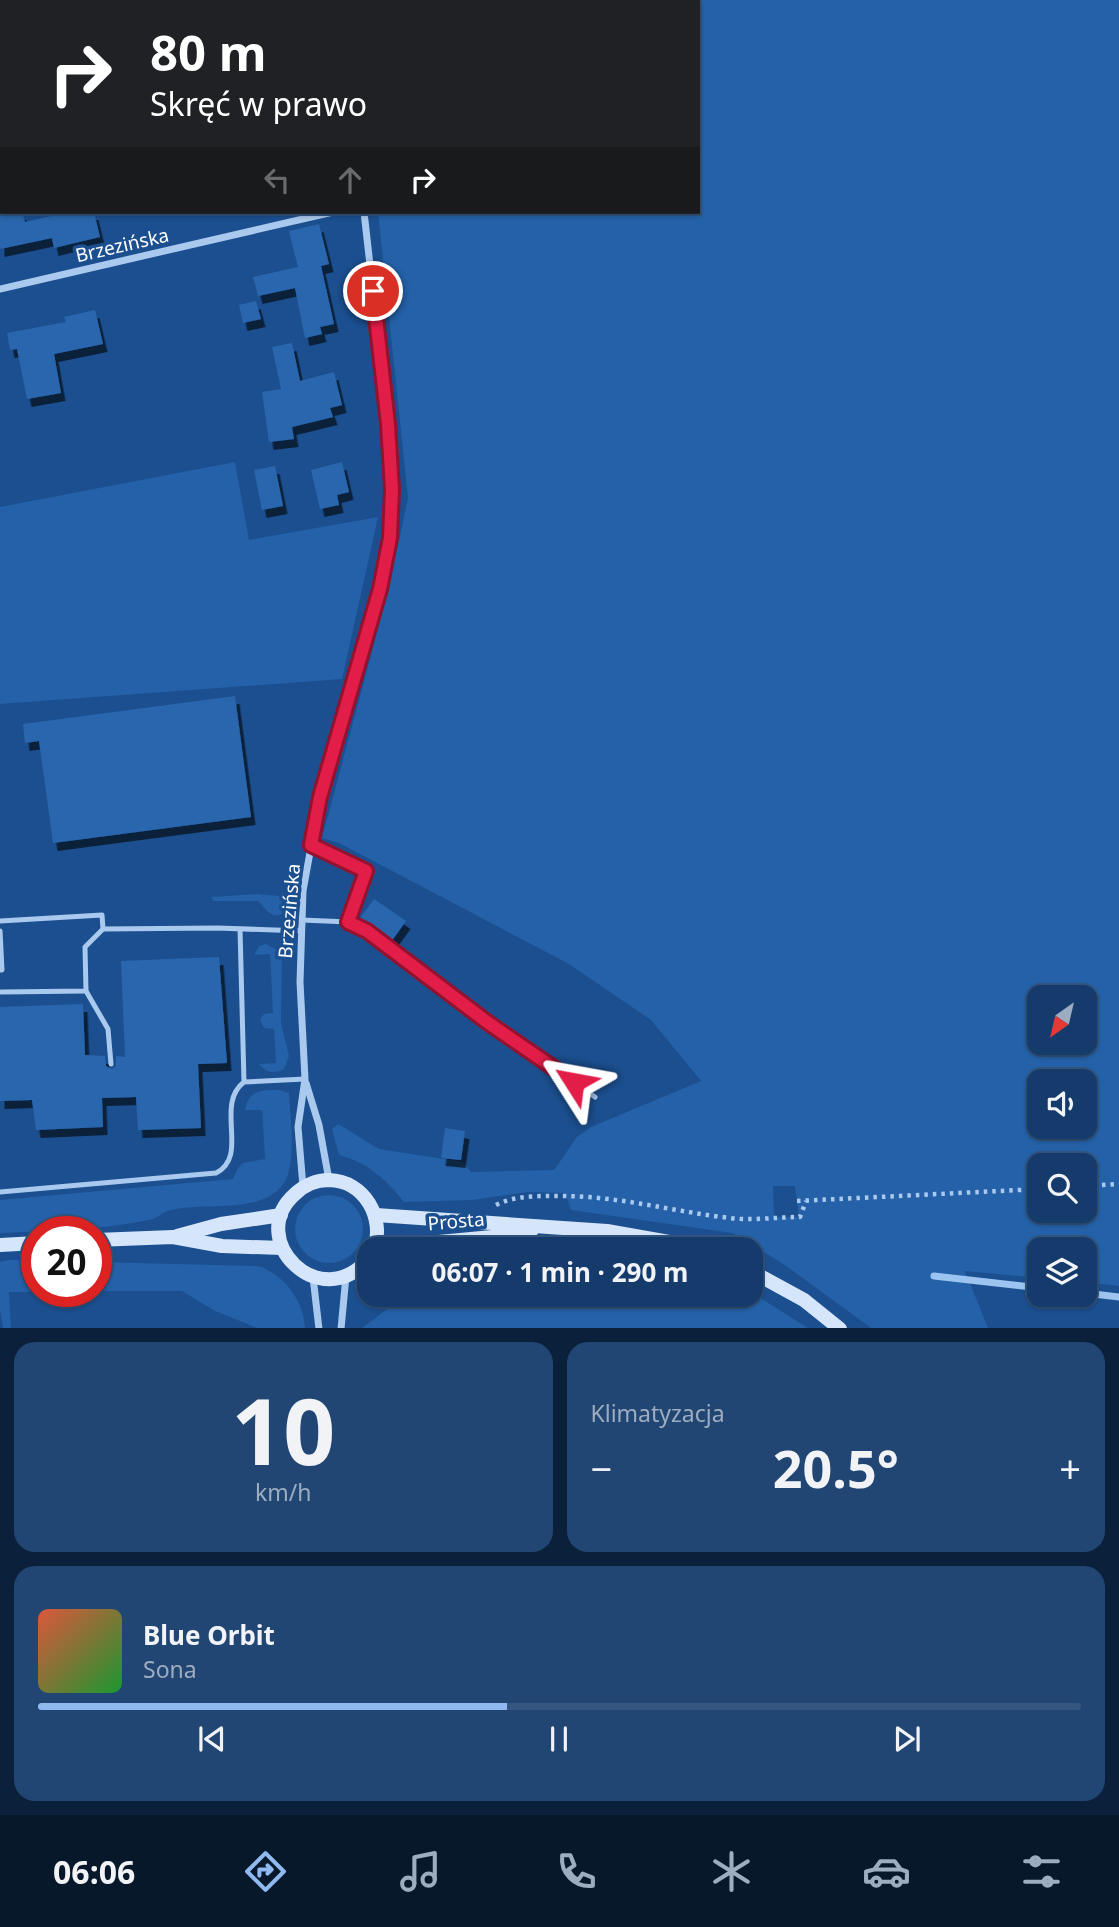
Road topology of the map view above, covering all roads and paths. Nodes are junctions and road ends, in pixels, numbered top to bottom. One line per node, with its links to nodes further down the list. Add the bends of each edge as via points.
1 (324, 214): 3 (street, Brzezińska)
2 (364, 214): 4 (street, Brzezińska, via 388,424 392,514 380,589 320,797)
3 (0, 289)
4 (311, 845): 5 (street, Brzezińska); 7 (lane, via 366,871)
5 (302, 920): 7 (lane); 11 (street, Brzezińska)
6 (0, 921): 8 (lane, via 102,915)
7 (348, 922): 18 (lane, via 367,931)
8 (103, 929): 9 (lane); 13 (lane, via 85,947)
9 (240, 929): 11 (lane); 17 (lane)
10 (0, 930): 12 (lane)
11 (302, 931): 16 (street, Brzezińska)
12 (0, 970)
13 (86, 991): 14 (lane); 15 (lane, via 108,1029)
14 (1, 992)
15 (111, 1064)
16 (304, 1079): 17 (lane); 19 (street, Brzezińska); 22 (street, Brzezińska, via 298,1127)
17 (244, 1082): 24 (lane, via 237,1087 229,1111 231,1154 220,1171)
18 (596, 1097)
19 (330, 1180): 22 (main road); 29 (main road, via 361,1193)
20 (1119, 1184): 21 (path)
21 (1097, 1185)
22 (303, 1187): 28 (main road)
23 (1027, 1190): 25 (path)
24 (0, 1192)
25 (806, 1200): 26 (path); 27 (path, via 800,1217 761,1219 731,1219 575,1195 518,1198)
26 (797, 1201)
27 (490, 1207)
28 (281, 1215): 31 (main road); 38 (main road)
29 (376, 1215): 30 (main road, Prosta); 32 (main road)
30 (540, 1228): 33 (main road, Prosta); 34 (main road, Prosta)
31 (173, 1237): 35 (main road); 38 (main road, via 222,1246)
32 (376, 1237)
33 (495, 1237)
34 (640, 1237)
35 (112, 1239)
36 (21, 1243): 37 (main road)
37 (0, 1244)
38 (282, 1248): 41 (main road, via 294,1266)
39 (357, 1270): 40 (main road)
40 (346, 1276): 41 (main road, via 330,1280); 44 (street)
41 (313, 1277): 43 (street)
42 (763, 1278): 45 (main road, via 804,1300)
43 (318, 1328)
44 (341, 1328)
45 (840, 1328)

